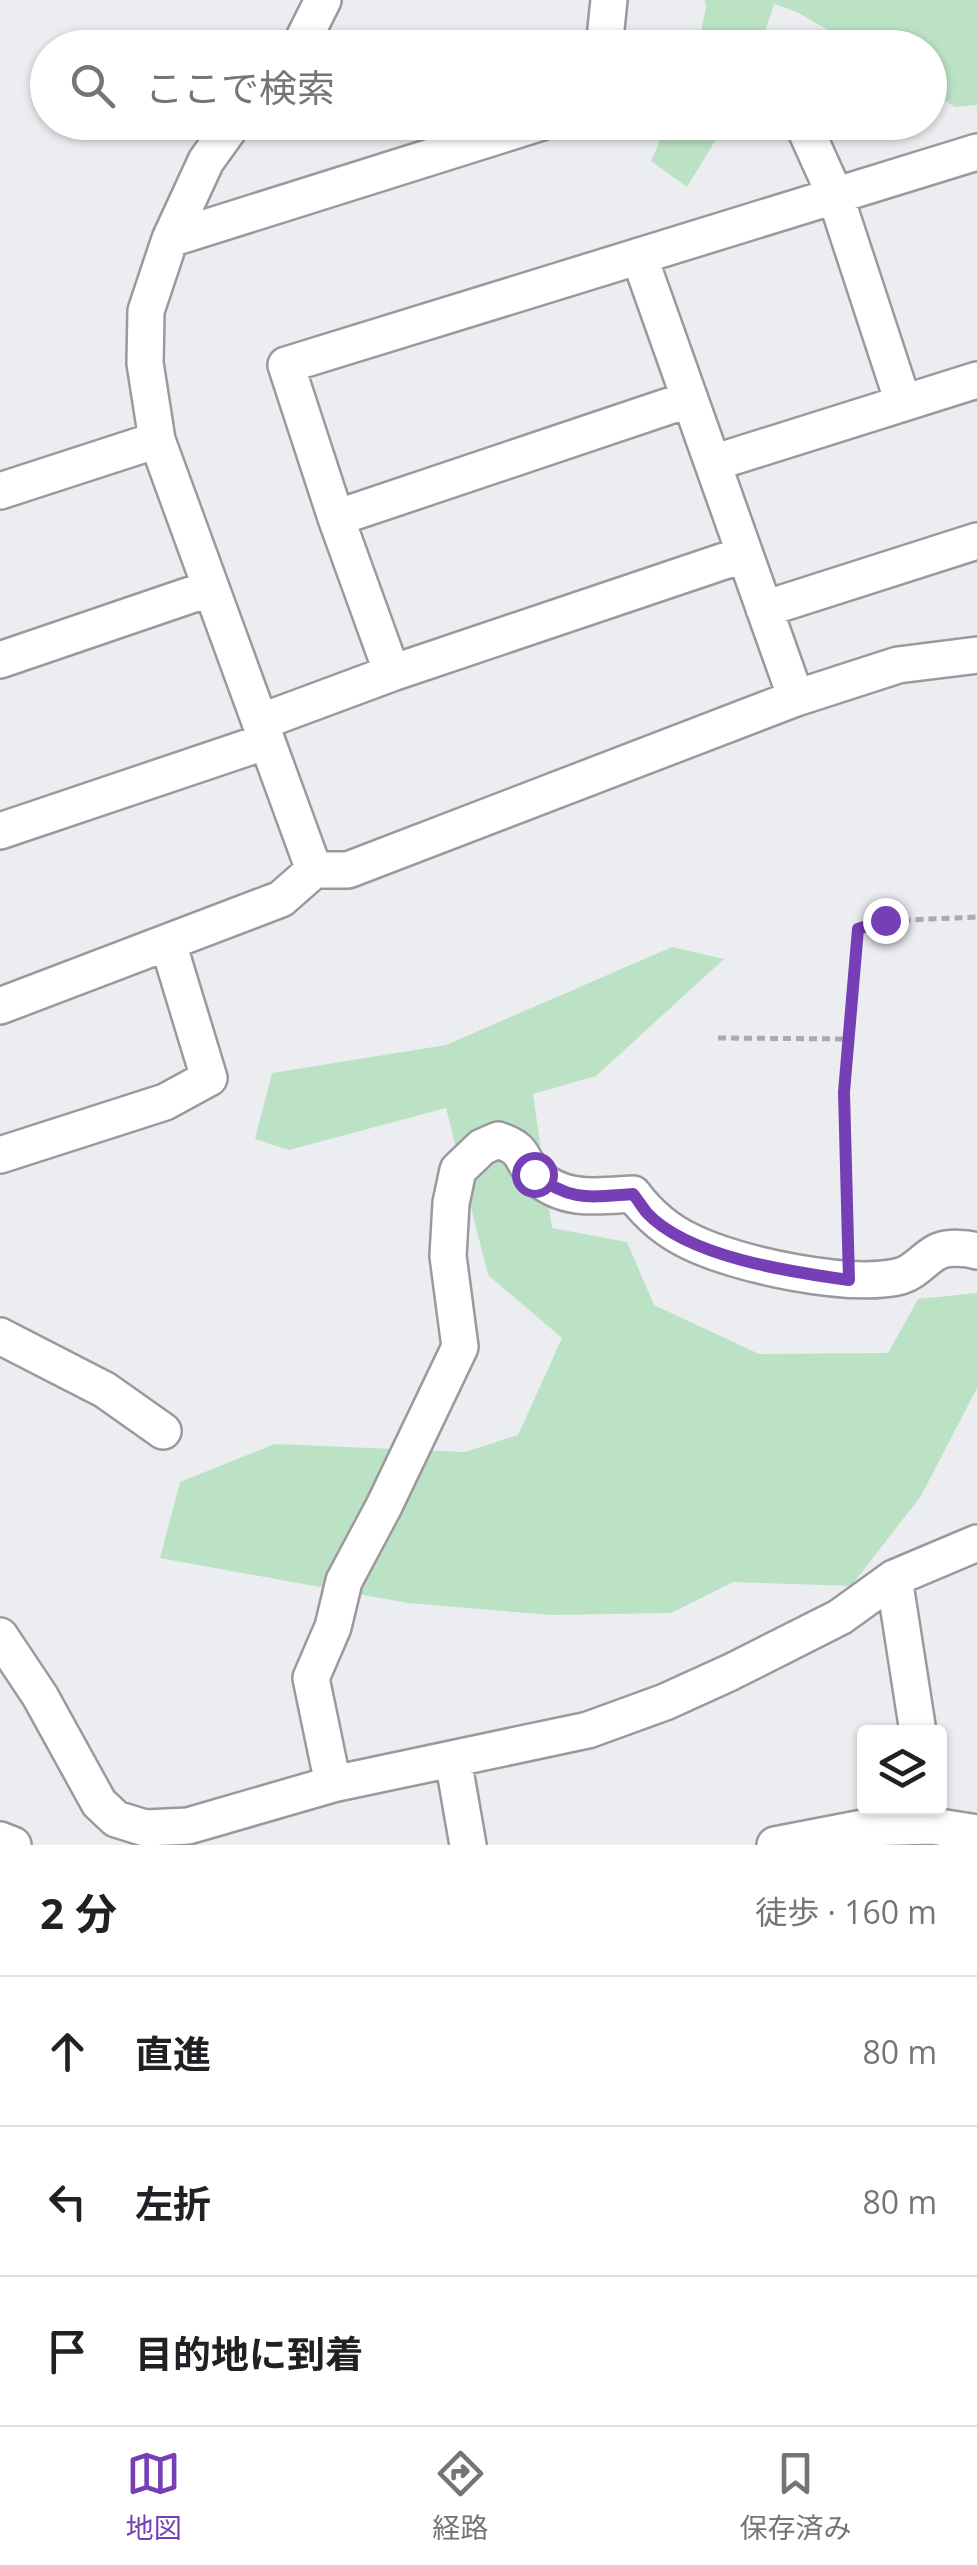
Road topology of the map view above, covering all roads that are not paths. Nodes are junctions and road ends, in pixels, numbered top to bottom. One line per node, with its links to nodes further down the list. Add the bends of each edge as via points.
1 (324, 0): 3 (street)
2 (608, 0): 4 (street)
3 (308, 30)
4 (606, 30)
5 (221, 140): 10 (street)
6 (485, 140): 10 (street)
7 (810, 140): 9 (street)
8 (977, 152): 9 (street)
9 (836, 195): 11 (street); 14 (street)
10 (170, 239): 15 (street, via 146,311 145,364)
11 (639, 256): 13 (street); 18 (street, via 286,365)
12 (977, 380): 14 (street)
13 (690, 399): 16 (street); 18 (street)
14 (903, 402): 16 (street)
15 (158, 440): 17 (street); 21 (street)
16 (713, 463): 20 (street)
17 (0, 491)
18 (336, 518): 25 (street)
19 (977, 542): 22 (street)
20 (745, 554): 22 (street); 25 (street)
21 (211, 588): 24 (street); 27 (street)
22 (764, 609): 26 (street)
23 (977, 655): 26 (street, via 898,665)
24 (0, 660)
25 (392, 673): 27 (street)
26 (796, 698): 29 (street, via 348,870)
27 (264, 731): 28 (street); 29 (street)
28 (0, 831)
29 (314, 870): 30 (street, via 282,899)
30 (168, 944): 31 (street); 32 (street, via 210,1078 164,1102)
31 (0, 1006)
32 (0, 1155)
33 (977, 1251): 41 (street, via 939,1251 900,1276 849,1280 789,1271 690,1242 650,1216 633,1194 581,1198 553,1188 534,1174 517,1147 498,1140 482,1147 458,1170 451,1203 448,1256 460,1347 344,1581 311,1678)
34 (0, 1336): 35 (street, via 105,1390)
35 (163, 1431)
36 (977, 1543): 37 (street)
37 (894, 1578): 39 (street); 40 (street, via 840,1617 665,1702 588,1730)
38 (0, 1636): 41 (street, via 99,1803 116,1819 145,1828 188,1826)
39 (917, 1725)
40 (453, 1760): 41 (street); 46 (street)
41 (334, 1784)
42 (932, 1817): 43 (street); 47 (street)
43 (977, 1833)
44 (0, 1840): 45 (street)
45 (13, 1845)
46 (468, 1845)
47 (775, 1845)

